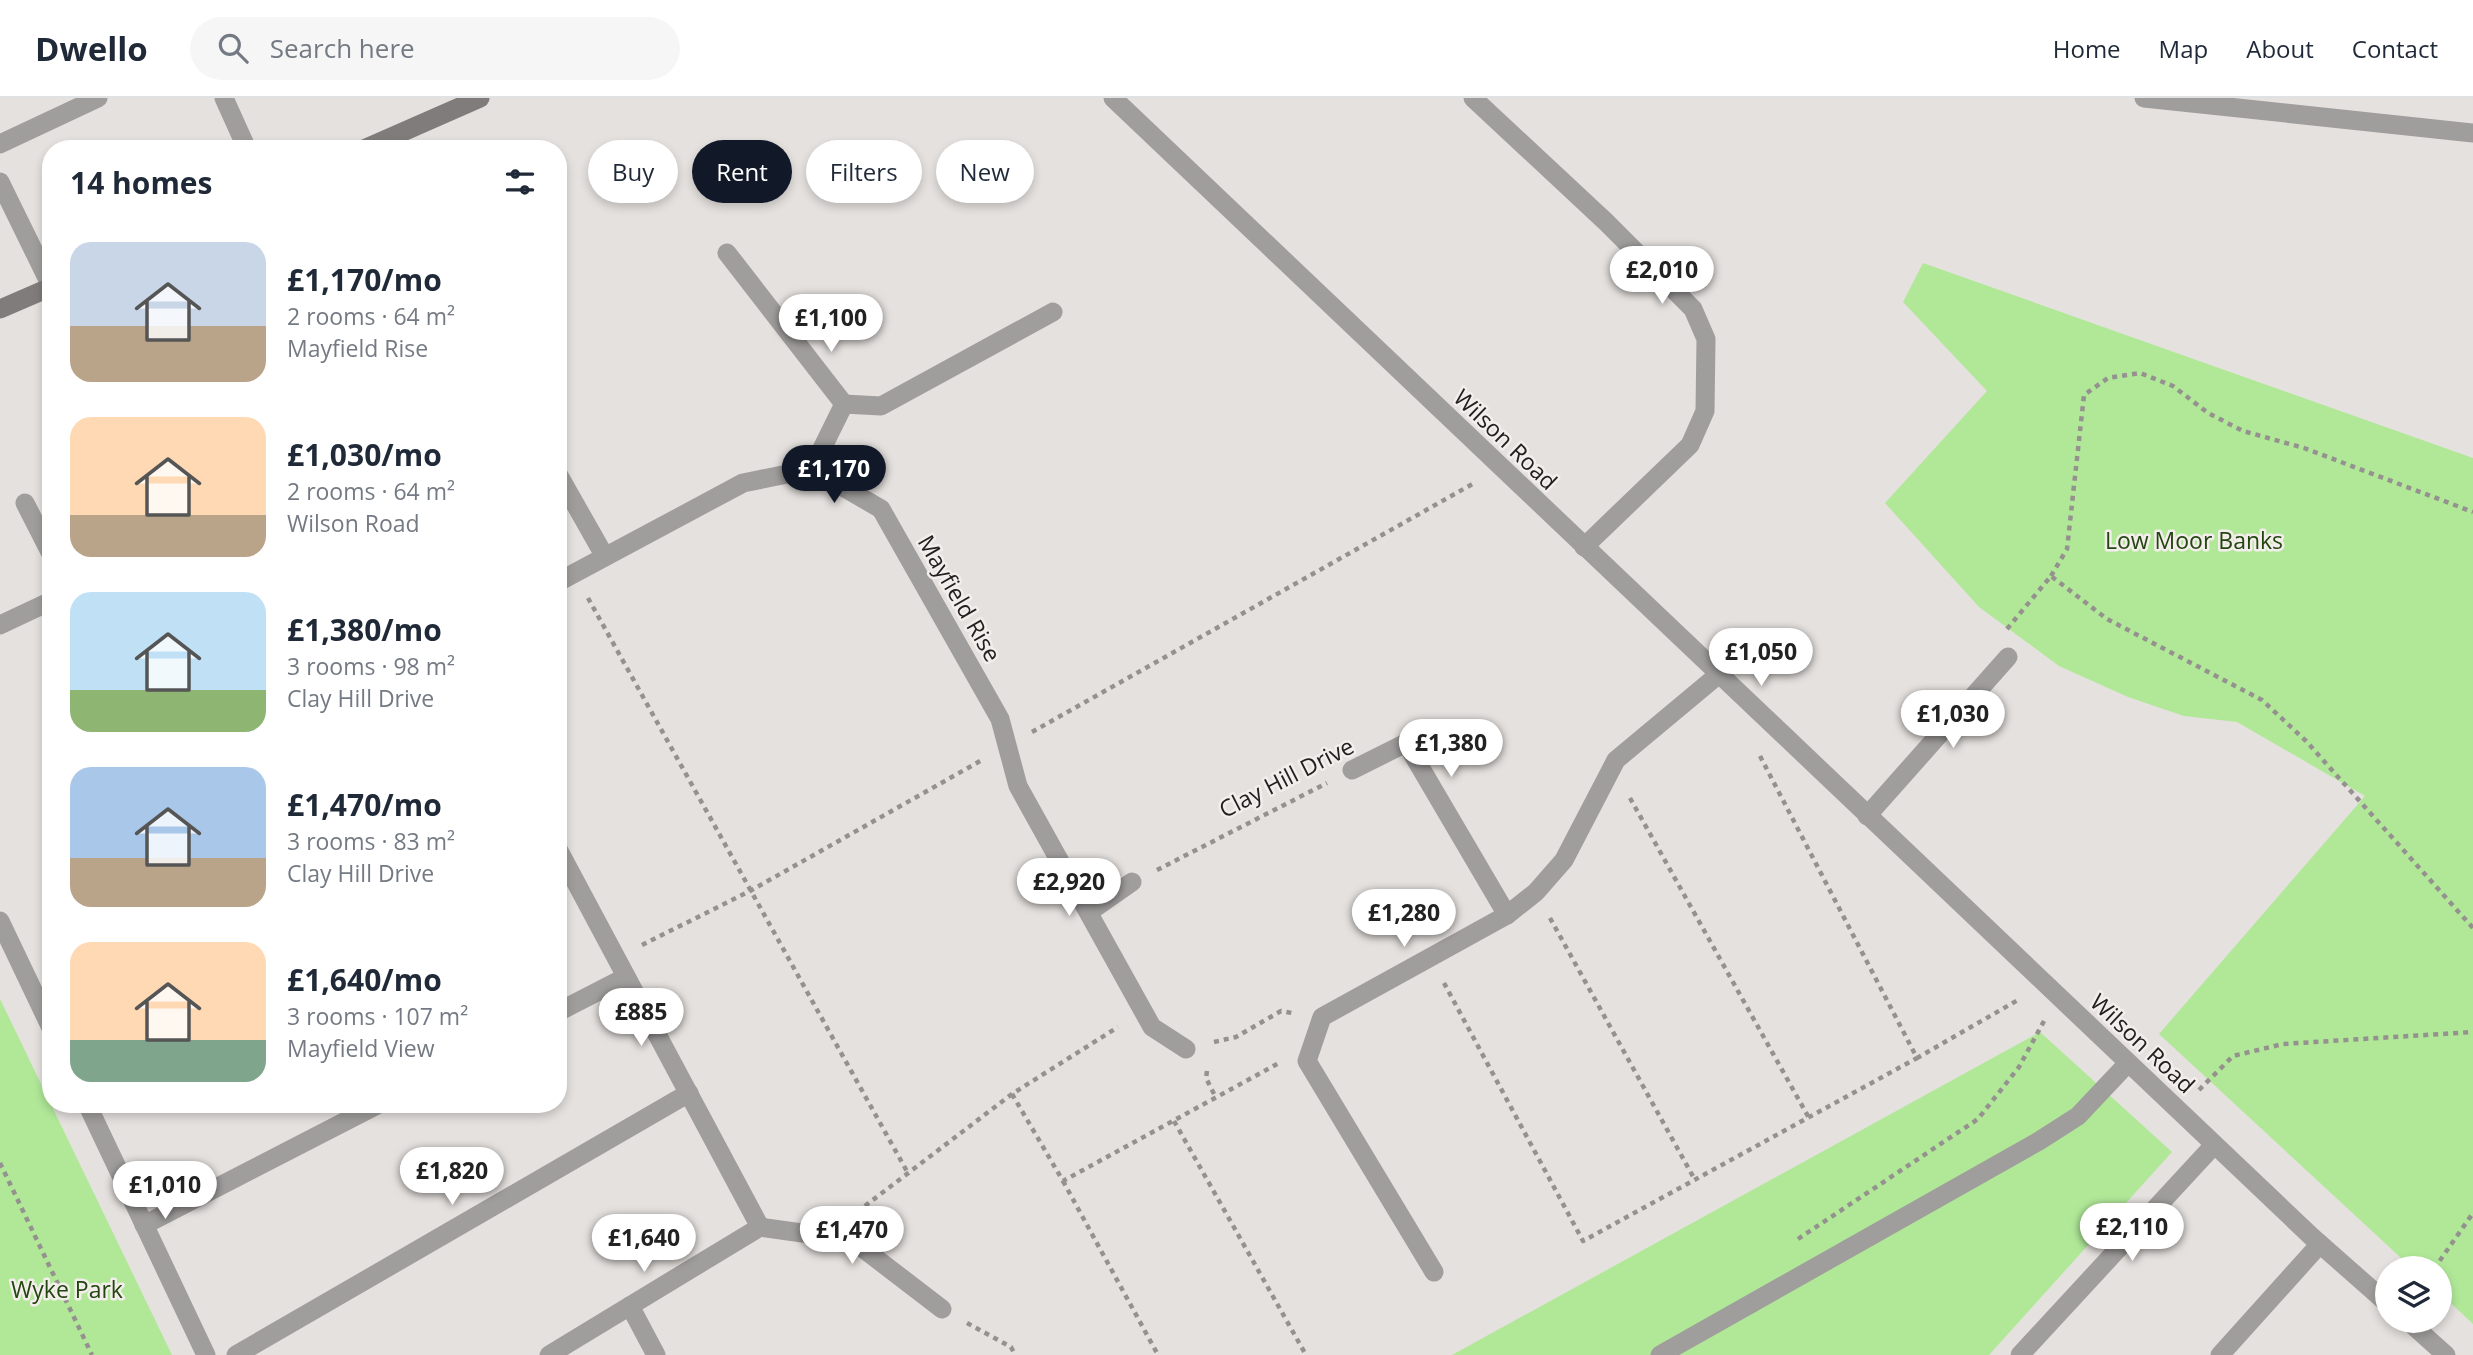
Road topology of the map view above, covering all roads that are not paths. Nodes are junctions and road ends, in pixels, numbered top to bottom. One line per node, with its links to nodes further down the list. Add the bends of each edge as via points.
1 (224, 98): 8 (street)
2 (480, 98): 9 (main road)
3 (1113, 98): 22 (street, Wilson Road)
4 (1473, 98): 22 (street, via 1693,309 1706,339 1705,411 1690,445)
5 (2144, 98): 7 (street)
6 (92, 99): 10 (street)
7 (2473, 133)
8 (243, 140)
9 (384, 140)
10 (0, 145)
11 (0, 182): 13 (street)
12 (727, 253): 17 (street)
13 (42, 268)
14 (42, 290): 15 (main road)
15 (0, 309)
16 (1053, 312): 17 (street, via 881,406)
17 (844, 404): 18 (street)
18 (812, 470): 23 (street, via 743,483); 33 (street, Mayfield Rise, via 881,509 1000,719 1018,786)
19 (567, 490): 23 (street)
20 (26, 503): 21 (street)
21 (42, 536)
22 (1584, 547): 28 (street, Wilson Road)
23 (604, 555): 24 (street)
24 (567, 577)
25 (42, 605): 26 (street)
26 (0, 625)
27 (2008, 657): 30 (street)
28 (1718, 675): 30 (street, Wilson Road); 34 (street, via 1612,766 1564,860 1536,892)
29 (1352, 770): 34 (street, Clay Hill Drive, via 1406,743)
30 (1867, 816): 40 (street, Wilson Road)
31 (567, 866): 36 (street)
32 (1132, 882): 33 (street)
33 (1089, 912): 39 (street, via 1152,1027)
34 (1507, 915): 48 (street, via 1322,1017 1307,1061)
35 (0, 921): 38 (street)
36 (626, 977): 37 (street); 41 (street)
37 (567, 1007)
38 (42, 1009)
39 (1186, 1049)
40 (2128, 1063): 44 (street, Wilson Road); 57 (street, via 2078,1115 2039,1140)
41 (689, 1093): 46 (street); 54 (street)
42 (91, 1113): 45 (street)
43 (362, 1113): 45 (street)
44 (2214, 1144): 47 (street, Wilson Road); 58 (street)
45 (144, 1225): 53 (street)
46 (760, 1227): 50 (street); 51 (street, via 852,1240)
47 (2320, 1244): 49 (street, Wilson Road); 59 (street)
48 (1434, 1272)
49 (2375, 1292)
50 (630, 1306): 55 (street); 56 (street)
51 (942, 1309)
52 (2421, 1333): 60 (street)
53 (206, 1355)
54 (236, 1355)
55 (549, 1355)
56 (656, 1355)
57 (1660, 1355)
58 (2020, 1355)
59 (2220, 1355)
60 (2446, 1355)

